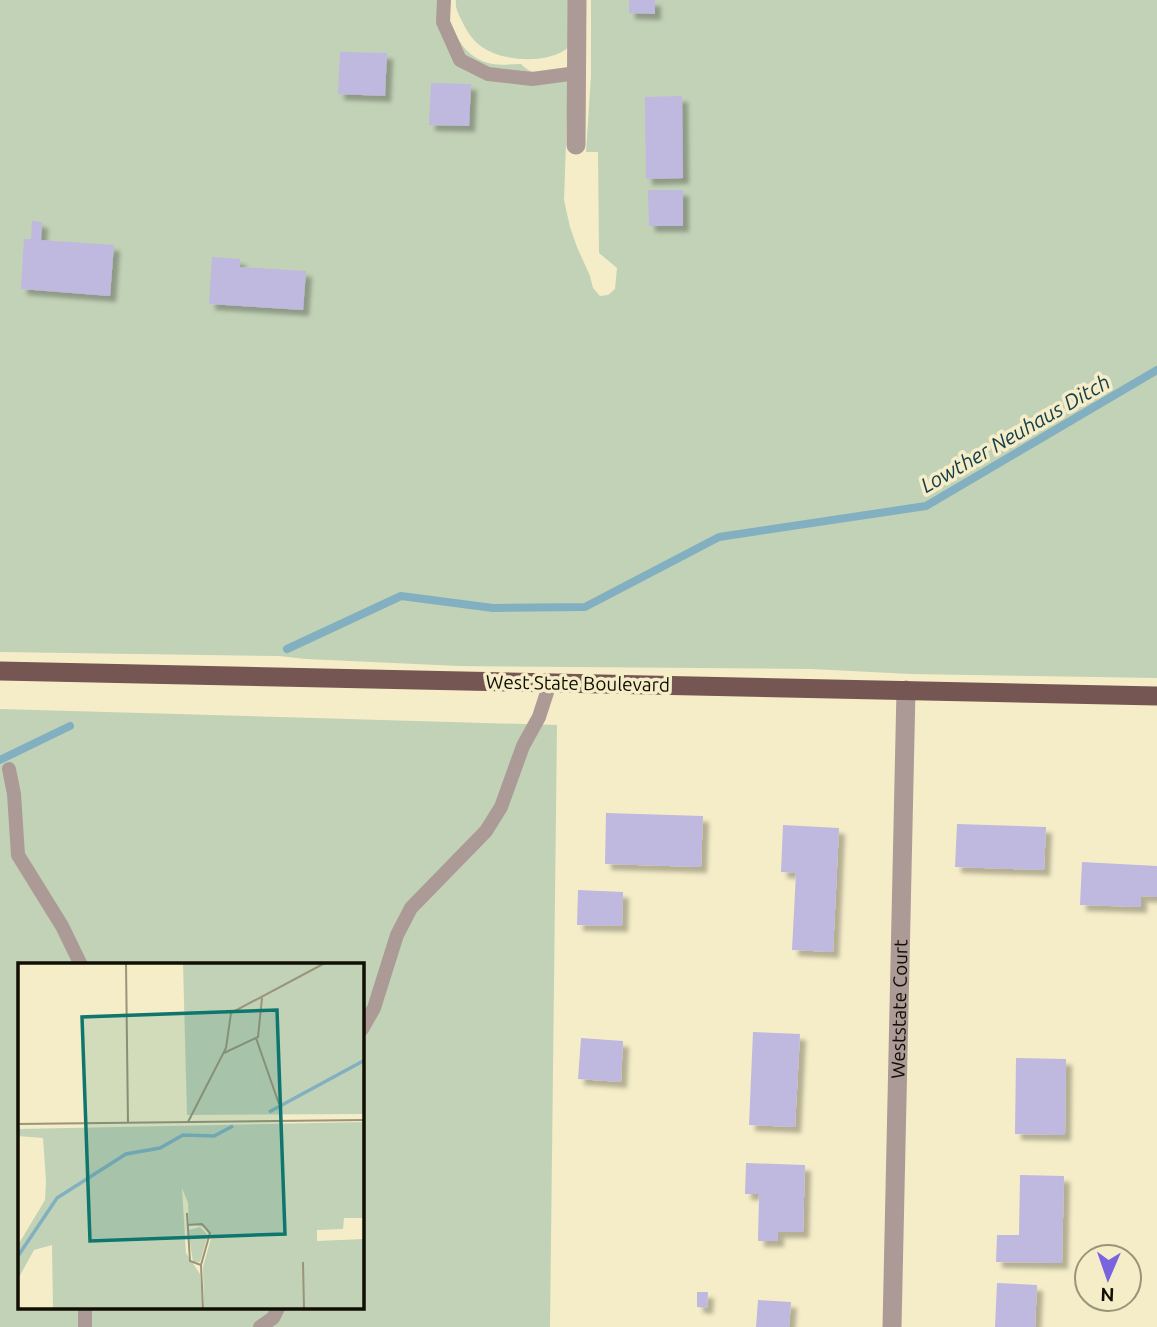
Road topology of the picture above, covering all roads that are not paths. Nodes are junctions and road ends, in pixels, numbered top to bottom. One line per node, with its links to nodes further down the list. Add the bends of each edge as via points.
1 (444, 0): 3 (lane, via 443,22 460,60 488,74 532,79)
2 (578, 0): 3 (street)
3 (577, 73): 4 (street)
4 (576, 145)
5 (0, 671): 6 (main road, West State Boulevard)
6 (551, 683): 7 (main road, West State Boulevard); 11 (lane, via 501,807 486,831 411,908)
7 (906, 690): 8 (main road, West State Boulevard); 14 (street, Weststate Court)
8 (1157, 696)
9 (9, 769): 10 (lane, via 18,855)
10 (81, 963)
11 (364, 1025)
12 (277, 1310): 13 (lane)
13 (261, 1327)
14 (892, 1327)

